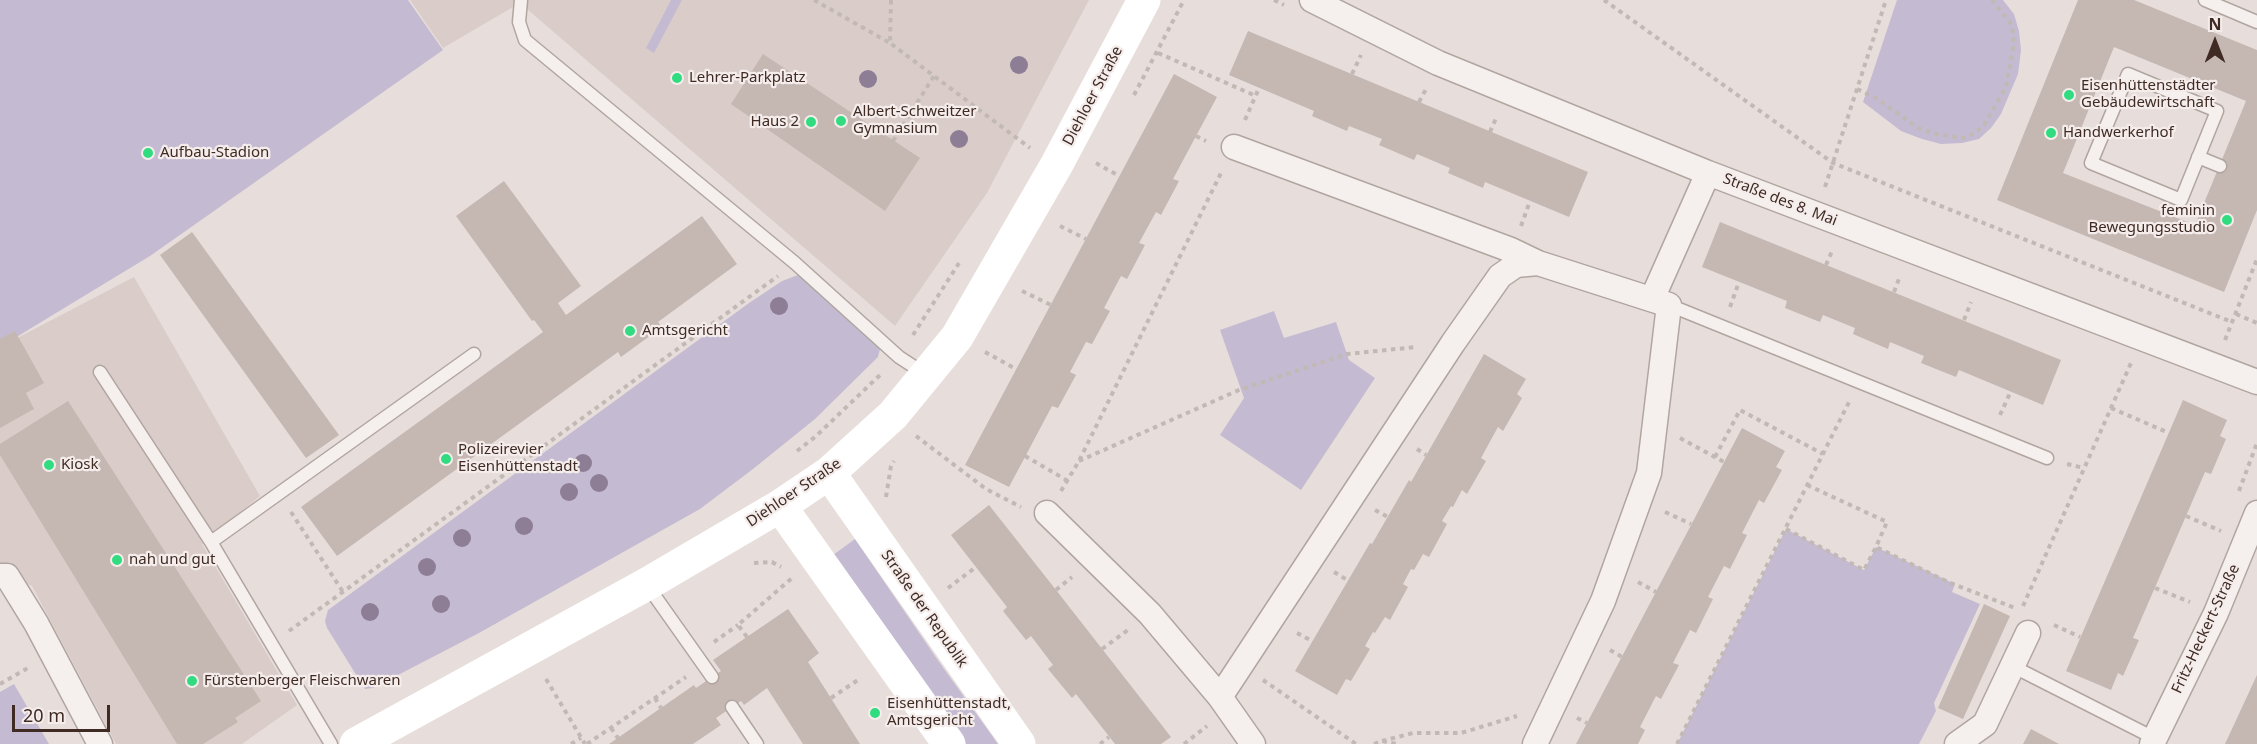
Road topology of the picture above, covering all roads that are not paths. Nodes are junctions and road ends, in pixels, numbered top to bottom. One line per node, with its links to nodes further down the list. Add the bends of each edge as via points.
1 (521, 0): 14 (lane, via 519,22 525,40 795,263 899,357)
2 (1144, 0): 14 (street, Diehloer Straße, via 1057,165 957,337)
3 (1312, 0): 9 (street, Straße des 8. Mai, via 1438,63)
4 (2205, 0): 5 (lane)
5 (2257, 22)
6 (1234, 147): 10 (street)
7 (2198, 158): 7 (lane, via 2181,200 2091,163 2128,74 2217,111); 8 (lane)
8 (2220, 166)
9 (1708, 173): 11 (street); 15 (street, Straße des 8. Mai)
10 (1538, 263): 11 (street); 27 (street, via 1516,265 1500,276)
11 (1660, 302): 16 (lane); 37 (street, via 1649,473 1603,601)
12 (474, 354): 21 (lane)
13 (100, 372): 21 (lane)
14 (926, 375): 17 (street, Diehloer Straße, via 893,415)
15 (2257, 382)
16 (2047, 458)
17 (829, 473): 18 (street, Diehloer Straße); 35 (street, Straße der Republik)
18 (780, 506): 23 (street, Diehloer Straße); 34 (street)
19 (1047, 513): 27 (street, via 1150,614)
20 (2257, 513): 29 (street, Fritz-Heckert-Straße, via 2216,613)
21 (211, 542): 31 (lane)
22 (0, 576): 30 (street, via 7,576 36,623)
23 (647, 584): 26 (lane); 32 (street, Diehloer Straße)
24 (2028, 633): 25 (street)
25 (2012, 666): 29 (lane); 38 (street, via 1986,724)
26 (712, 677)
27 (1220, 697): 36 (street)
28 (732, 707): 33 (lane)
29 (2153, 741)
30 (100, 744)
31 (331, 744)
32 (356, 744)
33 (757, 744)
34 (950, 744)
35 (1019, 744)
36 (1254, 744)
37 (1536, 744)
38 (1957, 744)

